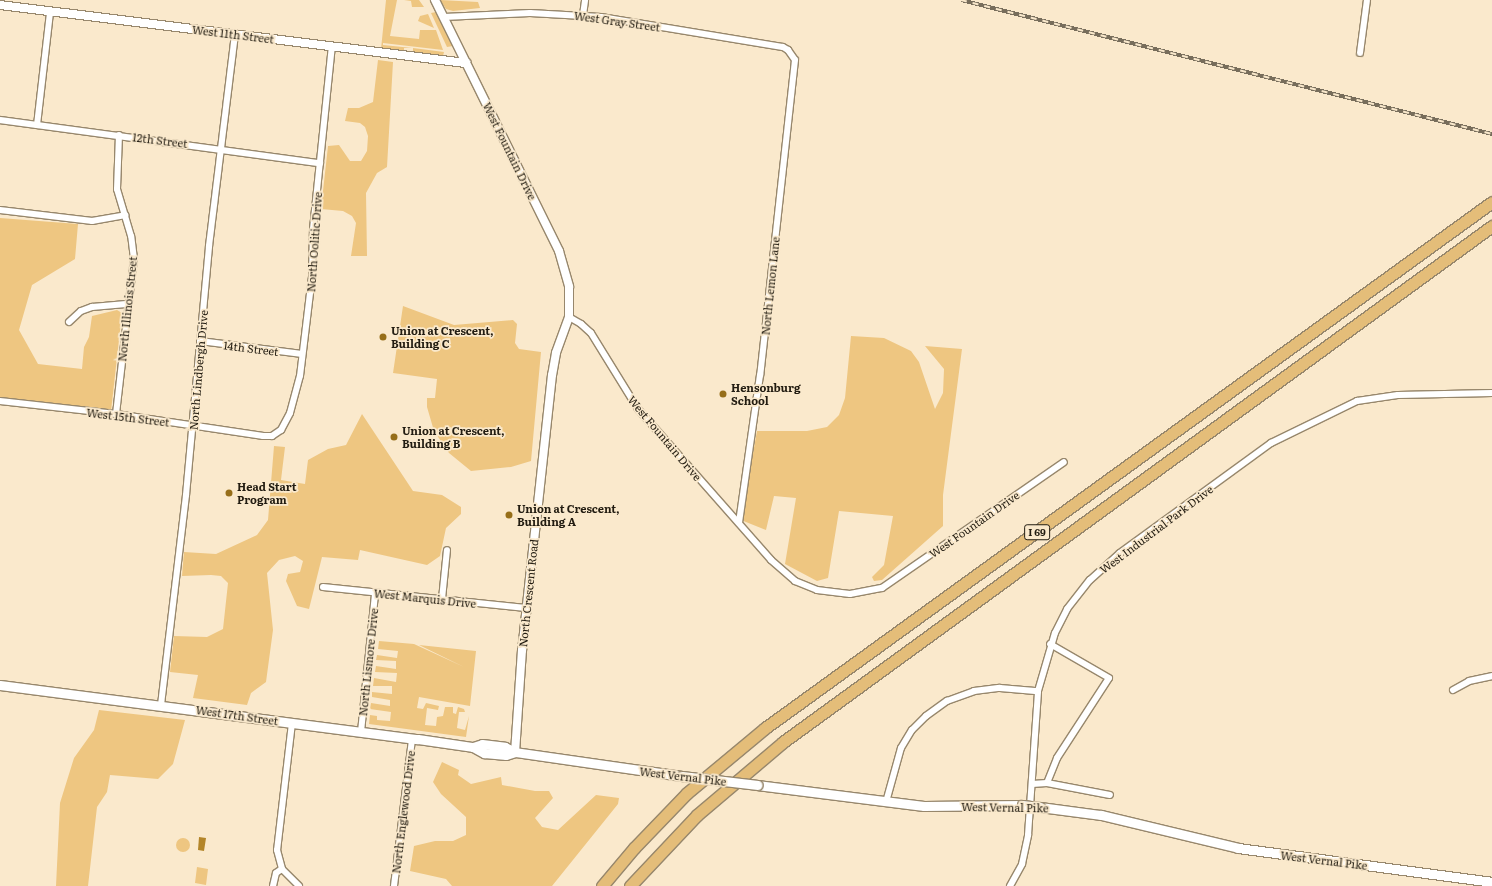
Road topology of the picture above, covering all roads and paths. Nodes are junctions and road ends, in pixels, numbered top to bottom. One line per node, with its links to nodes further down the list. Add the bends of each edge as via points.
1 (435, 0): 7 (street, West Fountain Drive)
2 (585, 0): 6 (street)
3 (1367, 0): 11 (street)
4 (0, 5): 5 (street, West 11th Street)
5 (50, 12): 8 (street, West 11th Street); 14 (street)
6 (583, 15): 7 (street, West Gray Street, via 530,13); 10 (street, West Gray Street)
7 (444, 17): 12 (street, West Fountain Drive)
8 (235, 34): 9 (street, West 11th Street); 16 (street, North Lindbergh Drive)
9 (332, 46): 12 (street, West 11th Street); 17 (street, North Oolitic Drive)
10 (788, 50): 33 (street, North Lemon Lane, via 795,60 785,161 752,445)
11 (1360, 53)
12 (466, 63): 23 (street, West Fountain Drive, via 561,256 568,281)
13 (0, 120): 14 (street, 12th Street)
14 (37, 124): 15 (street, 12th Street)
15 (119, 135): 16 (street, 12th Street); 20 (street, North Illinois Street, via 117,189)
16 (221, 149): 17 (street, 12th Street); 25 (street, North Lindbergh Drive)
17 (320, 163): 26 (street, North Oolitic Drive, via 313,229 312,277)
18 (1492, 202): 58 (highway, I 69, via 765,728 687,793)
19 (0, 210): 20 (street, via 92,221)
20 (125, 215): 22 (street, North Illinois Street, via 134,259)
21 (1492, 226): 59 (highway, I 69, via 783,742 697,815)
22 (128, 304): 24 (street, via 92,307 81,311); 29 (street, North Illinois Street)
23 (569, 317): 33 (street, West Fountain Drive, via 581,324 596,339 638,409); 38 (street, North Crescent Road, via 556,352 552,376)
24 (69, 322)
25 (200, 341): 26 (street, 14th Street); 30 (street, North Lindbergh Drive)
26 (302, 354): 31 (street, North Oolitic Drive, via 290,413)
27 (1492, 393): 39 (street, West Industrial Park Drive, via 1398,395 1357,401 1275,441 1104,566 1067,609)
28 (0, 401): 29 (street, West 15th Street)
29 (116, 414): 30 (street, West 15th Street)
30 (192, 425): 31 (street, West 15th Street, via 263,436); 44 (street, North Lindbergh Drive)
31 (278, 433)
32 (1064, 462): 33 (street, West Fountain Drive, via 891,583 862,592 830,593 795,581 776,565)
33 (739, 524)
34 (447, 550): 37 (street)
35 (323, 587): 36 (street, West Marquis Drive)
36 (375, 593): 37 (street, West Marquis Drive); 46 (street, North Lismore Drive)
37 (442, 599): 38 (street, West Marquis Drive)
38 (526, 608): 48 (street, North Crescent Road)
39 (1050, 644): 42 (street, West Industrial Park Drive); 49 (street, via 1109,678 1057,758)
40 (1492, 676): 43 (street, via 1469,681)
41 (0, 685): 44 (main road, West 17th Street)
42 (1038, 690): 50 (street, West Industrial Park Drive); 52 (street, via 1000,688 974,691 936,708 904,741 893,771)
43 (1453, 690)
44 (161, 705): 45 (main road, West 17th Street)
45 (292, 722): 46 (main road, West 17th Street); 53 (street, via 278,844)
46 (361, 732): 47 (main road, West 17th Street)
47 (412, 739): 48 (main road, West 17th Street, via 474,748 491,745 507,747); 57 (street, North Englewood Drive)
48 (515, 752): 52 (main road, West Vernal Pike, bridge)
49 (1047, 783): 50 (street); 51 (street)
50 (1032, 784): 60 (street, West Industrial Park Drive, via 1024,856)
51 (1110, 795)
52 (886, 802): 54 (main road, West Vernal Pike, bridge, via 948,807 1040,806 1101,814 1234,848)
53 (282, 868): 55 (street, via 276,873); 56 (street)
54 (1492, 882)
55 (273, 886)
56 (299, 886)
57 (394, 886)
58 (602, 886)
59 (630, 886)
60 (1010, 886)

